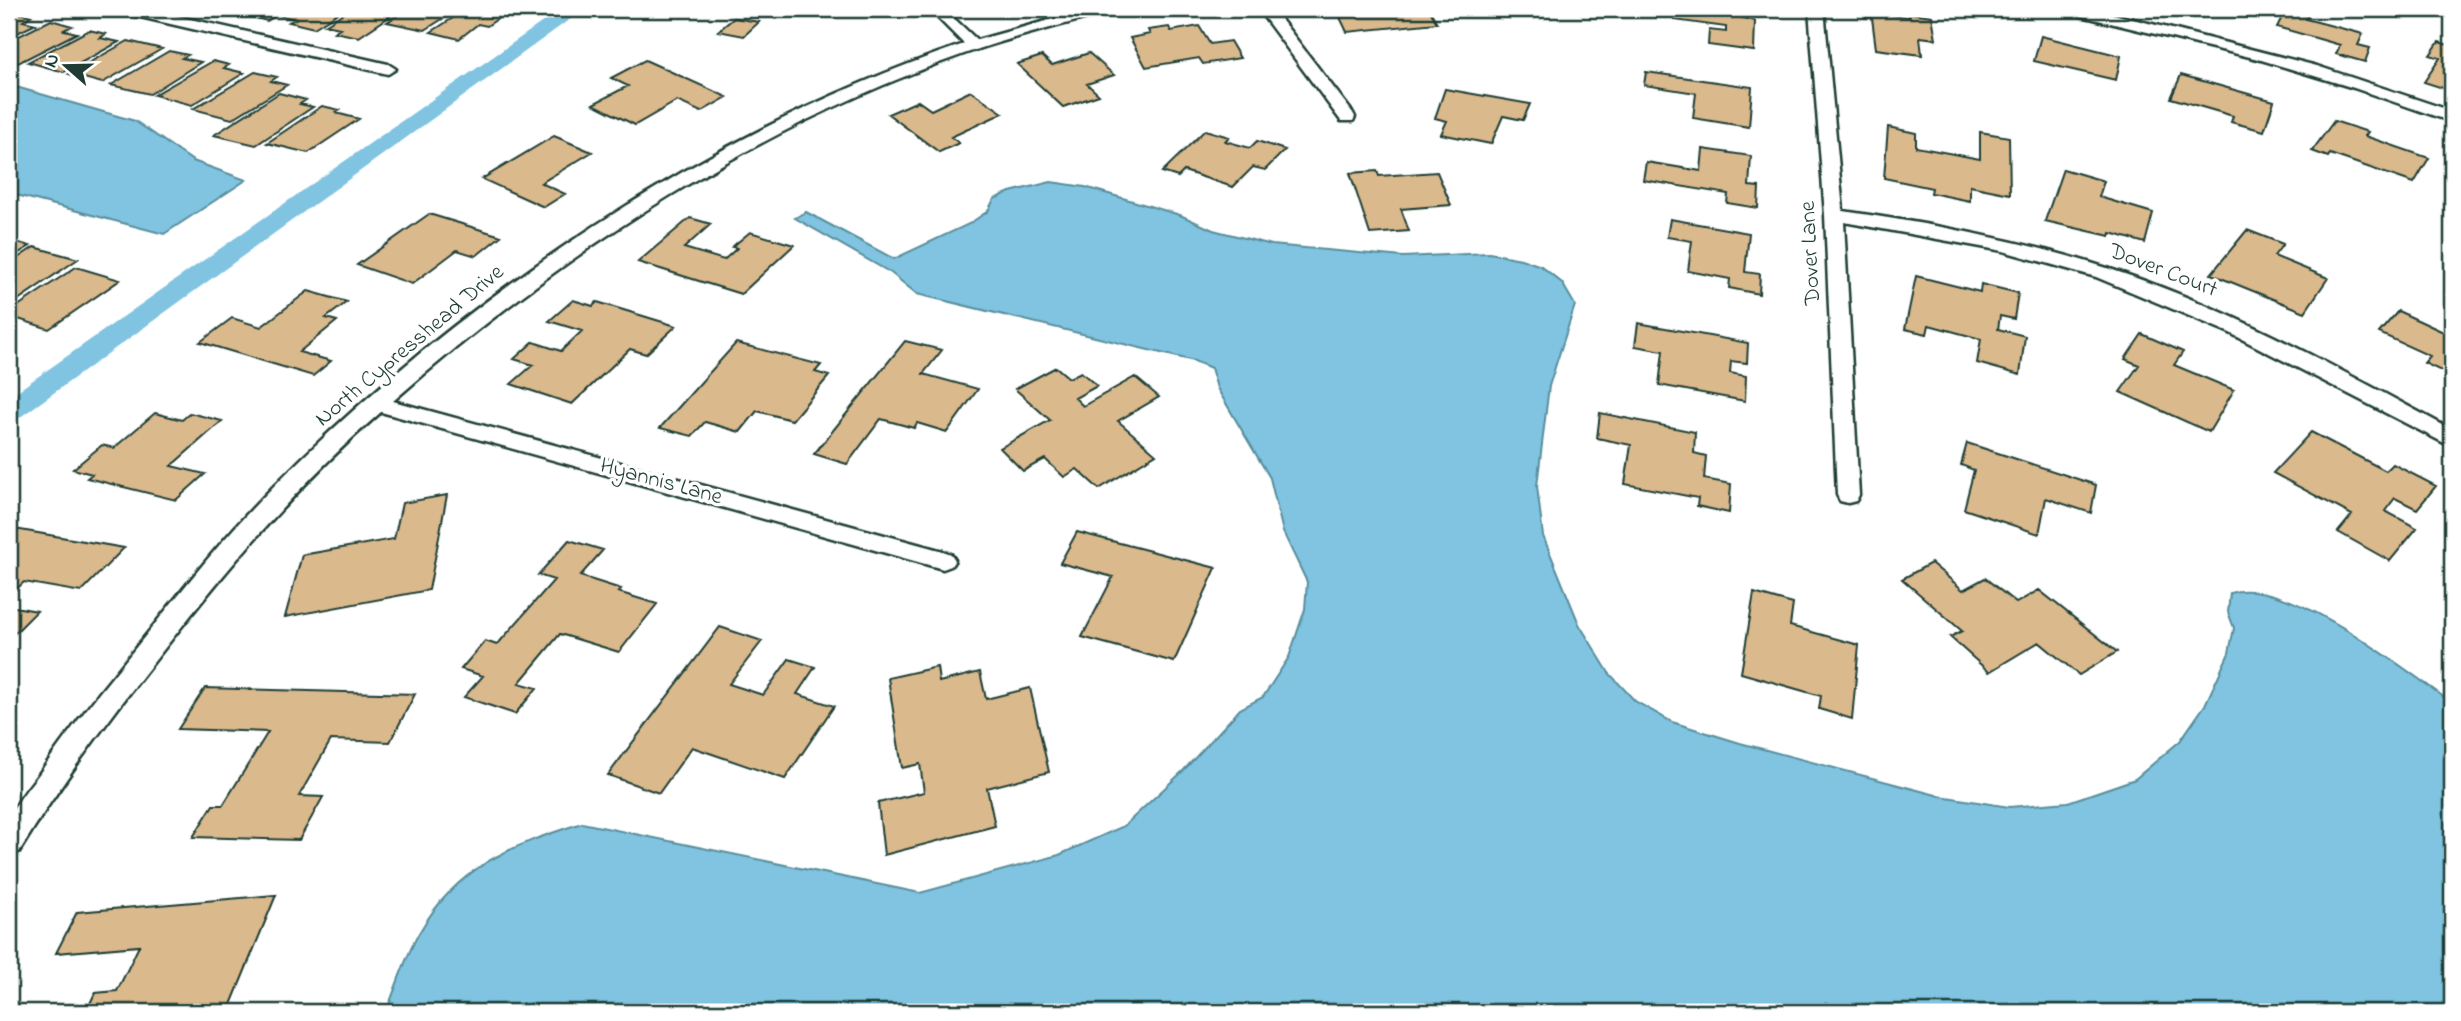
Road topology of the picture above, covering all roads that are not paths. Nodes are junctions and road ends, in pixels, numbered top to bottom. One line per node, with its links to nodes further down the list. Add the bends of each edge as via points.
1 (127, 9): 8 (street)
2 (936, 9): 7 (street)
3 (1105, 9): 7 (street, North Cypresshead Drive)
4 (1265, 9): 9 (street)
5 (1816, 9): 11 (street, Dover Lane)
6 (2070, 9): 10 (street, via 2283,63)
7 (974, 45): 12 (street, North Cypresshead Drive, via 790,122 615,219 528,280)
8 (388, 69)
9 (1347, 117)
10 (2452, 117)
11 (1834, 215): 13 (street, Dover Court, via 2019,247 2103,273 2207,313); 14 (street, Dover Lane)
12 (378, 404): 15 (street, Hyannis Lane); 16 (street, North Cypresshead Drive, via 296,478 213,569 123,682)
13 (2452, 439)
14 (1848, 495)
15 (943, 560)
16 (9, 843)

